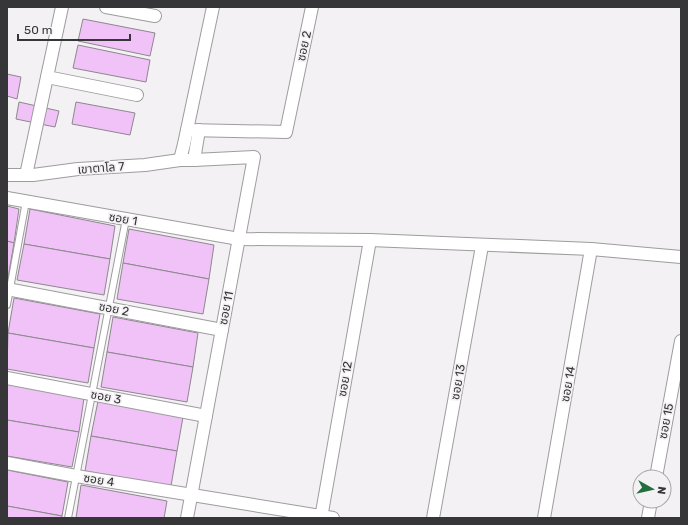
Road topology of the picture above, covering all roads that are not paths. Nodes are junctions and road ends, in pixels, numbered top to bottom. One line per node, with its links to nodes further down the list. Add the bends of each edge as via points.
1 (62, 7): 6 (street)
2 (106, 7): 5 (street)
3 (213, 7): 8 (street)
4 (312, 7): 9 (street, ซอย 2, via 286,132)
5 (155, 16)
6 (47, 77): 7 (street); 13 (street)
7 (137, 95)
8 (187, 130): 9 (street); 10 (street)
9 (199, 130): 11 (street)
10 (180, 160): 11 (street, เขาตาโล 7); 13 (street, เขาตาโล 7)
11 (194, 160): 17 (street, ซอย 11, via 254,157)
12 (7, 175): 13 (street, เขาตาโล 7)
13 (26, 175)
14 (7, 198): 15 (street, ซอย 1)
15 (26, 201): 16 (street, ซอย 1); 22 (lane)
16 (126, 219): 17 (street, ซอย 1); 24 (lane)
17 (238, 239): 18 (street, ซอย 1); 25 (street, ซอย 11)
18 (370, 240): 19 (street, ซอย 1); 34 (street, ซอย 12)
19 (482, 246): 20 (street, ซอย 1); 38 (street, ซอย 13)
20 (591, 249): 21 (street, ซอย 1); 39 (street, ซอย 14)
21 (681, 257)
22 (8, 289): 23 (lane); 24 (street, ซอย 2)
23 (7, 304)
24 (109, 308): 25 (street, ซอย 2); 28 (lane)
25 (222, 330): 29 (street, ซอย 11)
26 (681, 341): 31 (street, ซอย 15)
27 (7, 378): 28 (street, ซอย 3)
28 (92, 395): 29 (street, ซอย 3); 32 (lane)
29 (206, 416): 33 (street, ซอย 11)
30 (7, 463): 32 (street, ซอย 4)
31 (657, 469)
32 (76, 476): 33 (street, ซอย 4); 35 (lane)
33 (191, 495): 34 (street, ซอย 4); 36 (street, ซอย 11)
34 (321, 517): 37 (street, ซอย 4)
35 (68, 518)
36 (187, 518)
37 (333, 518)
38 (433, 518)
39 (544, 518)

